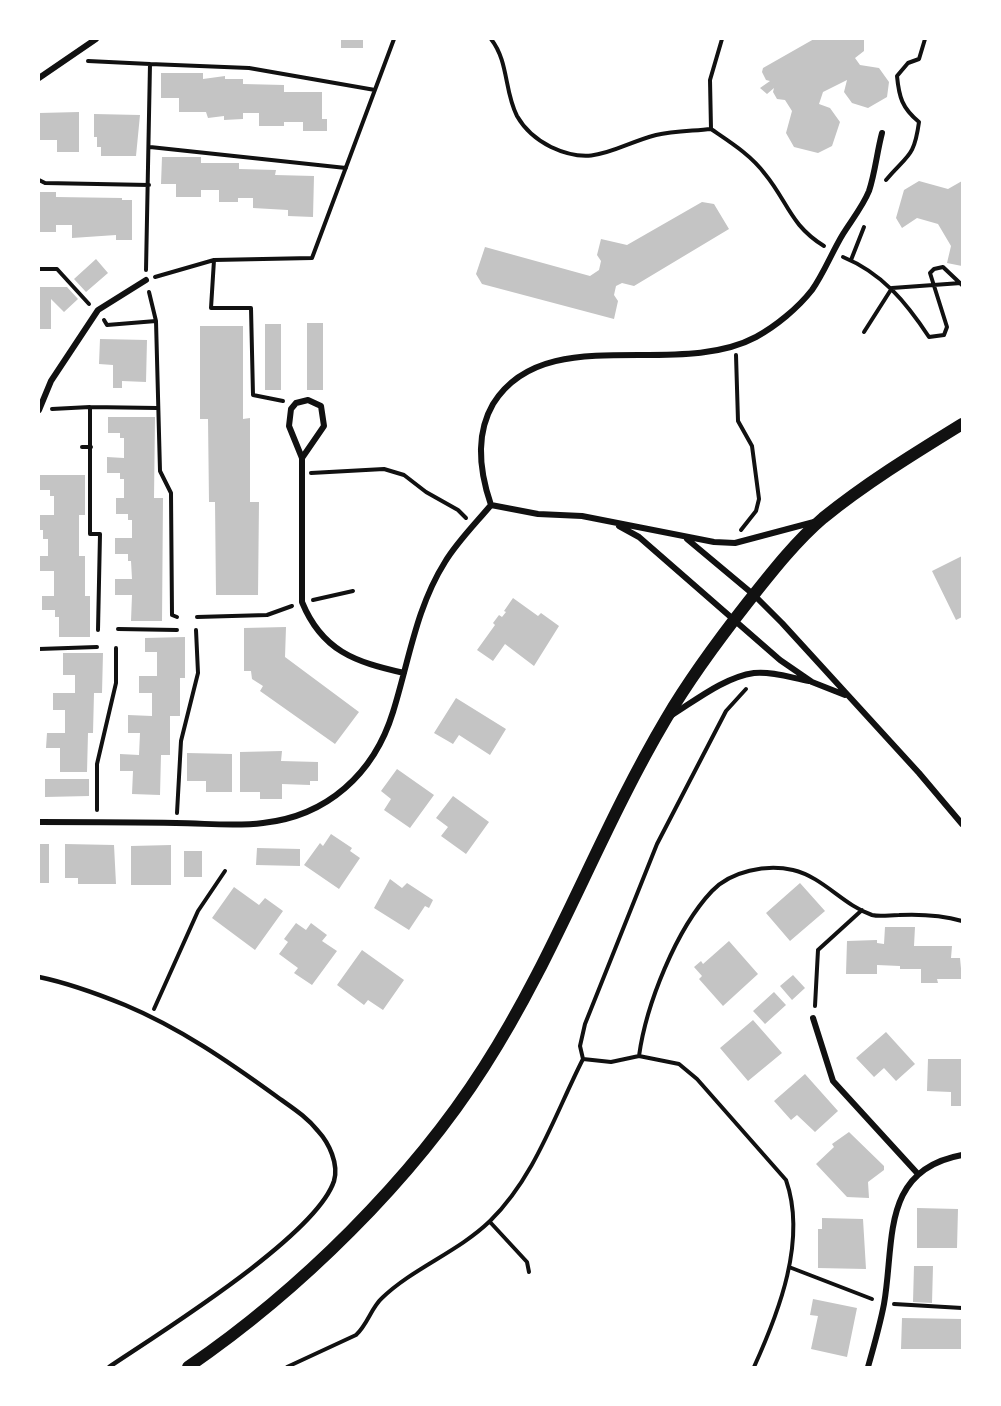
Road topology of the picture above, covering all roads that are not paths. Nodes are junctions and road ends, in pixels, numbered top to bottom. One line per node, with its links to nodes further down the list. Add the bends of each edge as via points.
1 (96, 39): 2 (street)
2 (39, 78)
3 (882, 134): 8 (street, via 868,192 812,289 756,337 704,354 591,355 553,361 516,379 501,392 484,424 481,451 483,483)
4 (146, 280): 5 (street, via 98,310 51,381)
5 (39, 410)
6 (962, 424): 9 (main road)
7 (302, 458): 7 (street, via 324,426 321,406 308,400 291,409 289,426); 14 (street, via 302,602 316,630 340,652)
8 (491, 505): 10 (street); 14 (street, via 433,582 411,640)
9 (821, 520): 11 (street, via 735,543); 12 (main road)
10 (609, 521): 11 (street); 13 (street, via 639,537)
11 (687, 538): 12 (street)
12 (754, 594): 13 (main road); 16 (street)
13 (735, 619): 15 (street, via 780,660); 17 (main road)
14 (404, 673): 18 (street, via 393,715 371,760 350,786 319,808 263,823)
15 (812, 682): 16 (street); 17 (street, via 754,673 711,690)
16 (846, 695): 19 (street)
17 (666, 718): 25 (main road, via 530,987 452,1114 409,1169 310,1269 234,1334)
18 (39, 822)
19 (962, 824)
20 (39, 976): 24 (lane, via 125,1005 207,1048 308,1119 324,1139 334,1164 334,1179 328,1193 308,1220 251,1267)
21 (813, 1018): 23 (street, via 833,1081)
22 (962, 1155): 23 (street, via 935,1163)
23 (918, 1174): 26 (street, via 895,1210 884,1303)
24 (109, 1367)
25 (188, 1367)
26 (867, 1367)

